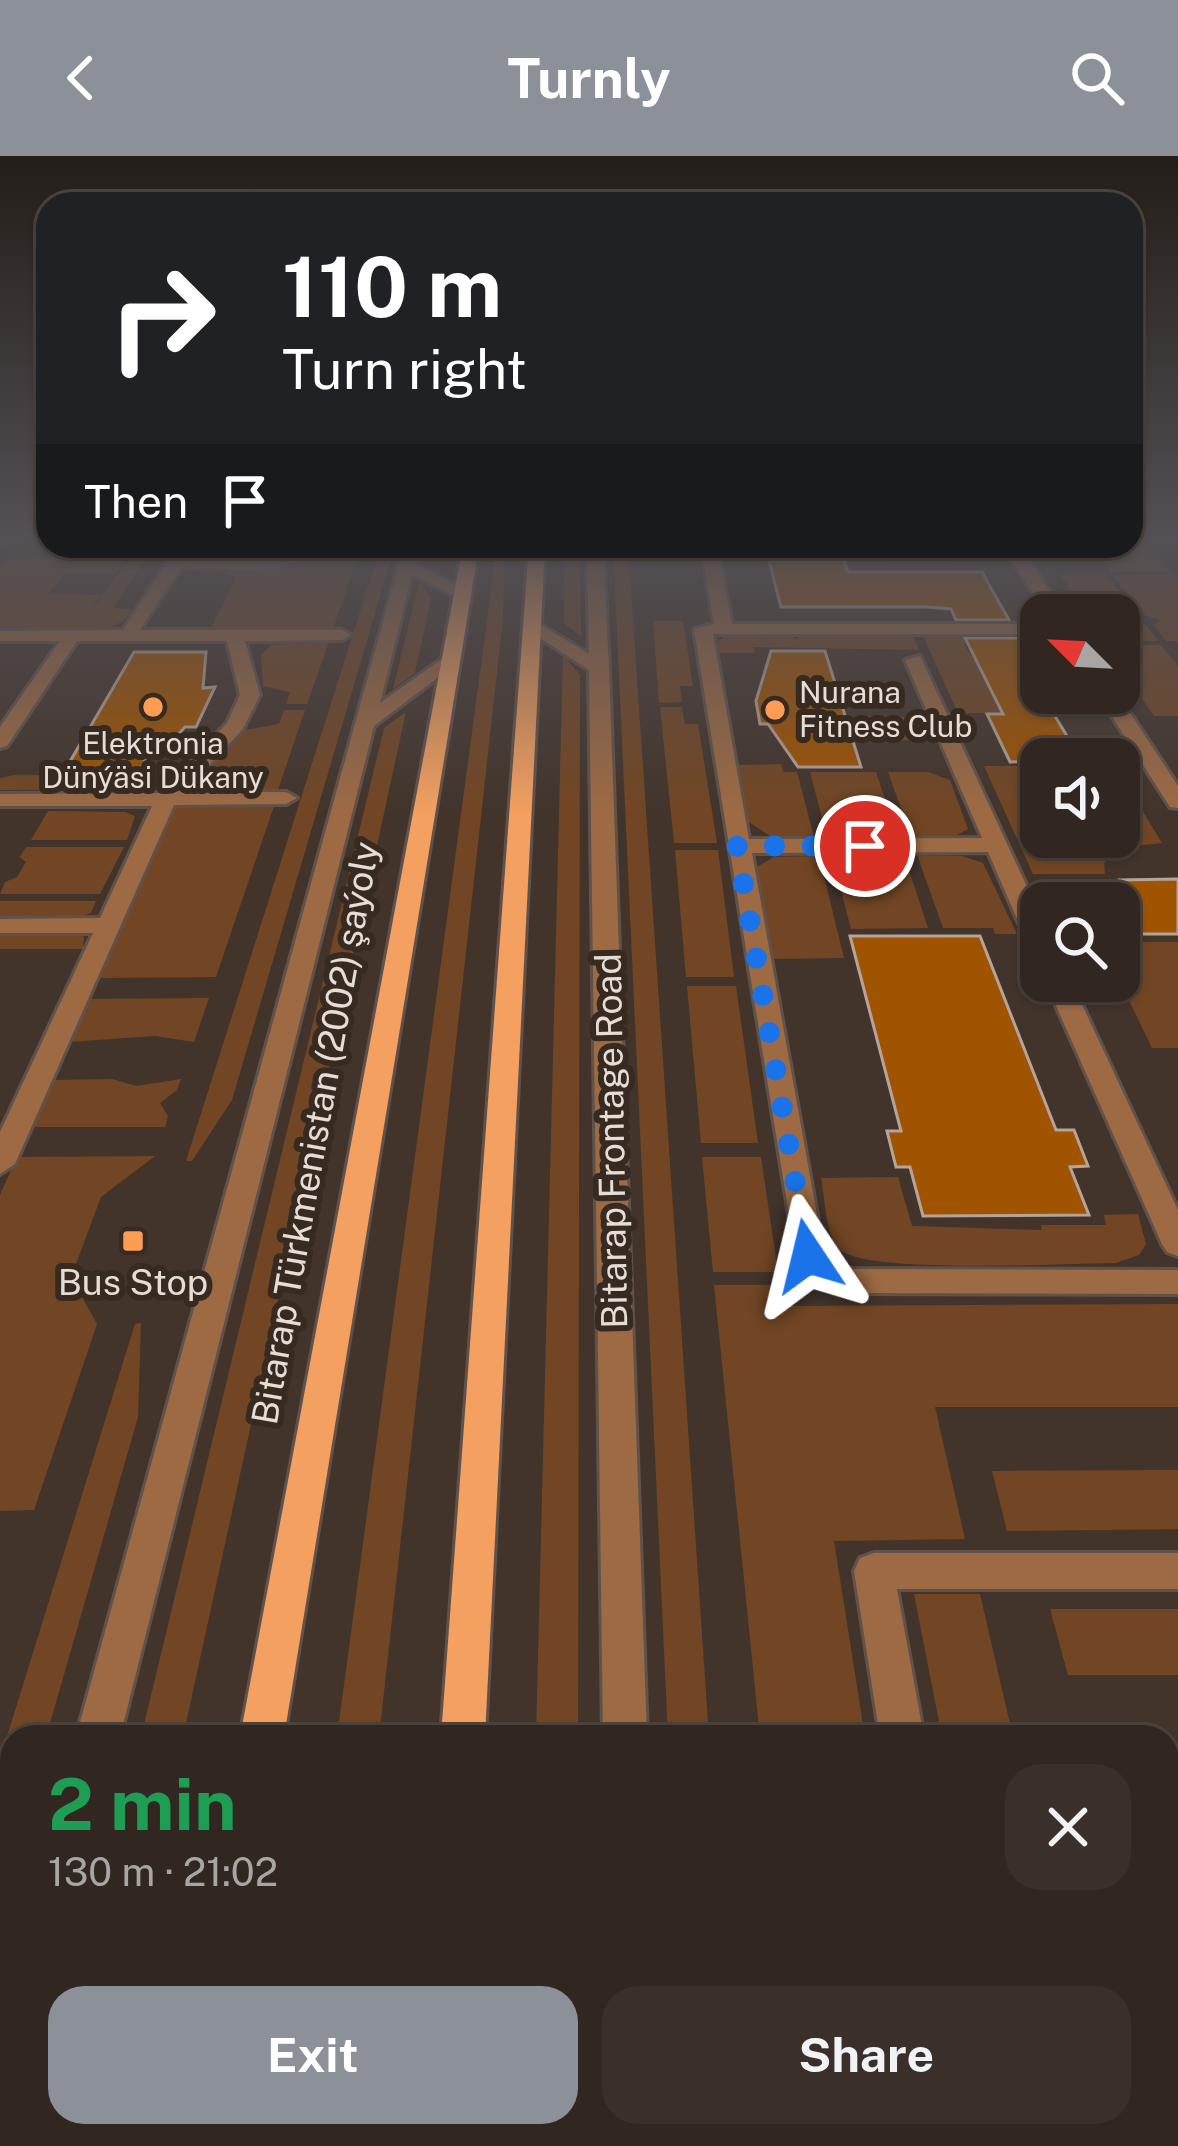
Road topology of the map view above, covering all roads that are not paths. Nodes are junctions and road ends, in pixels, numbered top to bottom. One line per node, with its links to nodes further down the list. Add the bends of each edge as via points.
1 (134, 627): 11 (street)
2 (390, 627): 17 (street)
3 (456, 627): 14 (main road, Bitarap Türkmenistan (2002) şaýoly)
4 (598, 627): 15 (street, Bitarap Frontage Road)
5 (724, 628): 7 (street); 24 (street, via 703,628)
6 (535, 629): 15 (street); 35 (main road)
7 (1020, 629)
8 (342, 635): 12 (street)
9 (0, 636): 10 (street)
10 (72, 636): 11 (street); 18 (street)
11 (128, 636): 12 (street)
12 (235, 636): 20 (street, via 250,695 236,725)
13 (914, 660): 23 (street)
14 (448, 663): 17 (street); 34 (main road, Bitarap Türkmenistan (2002) şaýoly)
15 (600, 669): 36 (street, Bitarap Frontage Road)
16 (1121, 714): 22 (street)
17 (363, 725): 33 (street)
18 (0, 742)
19 (286, 798): 20 (street)
20 (166, 799): 21 (street); 26 (street)
21 (0, 800)
22 (1178, 802)
23 (996, 845): 24 (street); 25 (street)
24 (737, 846): 31 (street, via 812,1266 820,1274 852,1282)
25 (1020, 898)
26 (108, 925): 27 (street); 29 (street)
27 (0, 926)
28 (1068, 1002): 30 (street)
29 (0, 1164)
30 (1178, 1244)
31 (1178, 1282)
32 (1178, 1571): 37 (street, via 874,1570)
33 (101, 1725)
34 (264, 1725)
35 (464, 1725)
36 (625, 1725)
37 (900, 1725)

